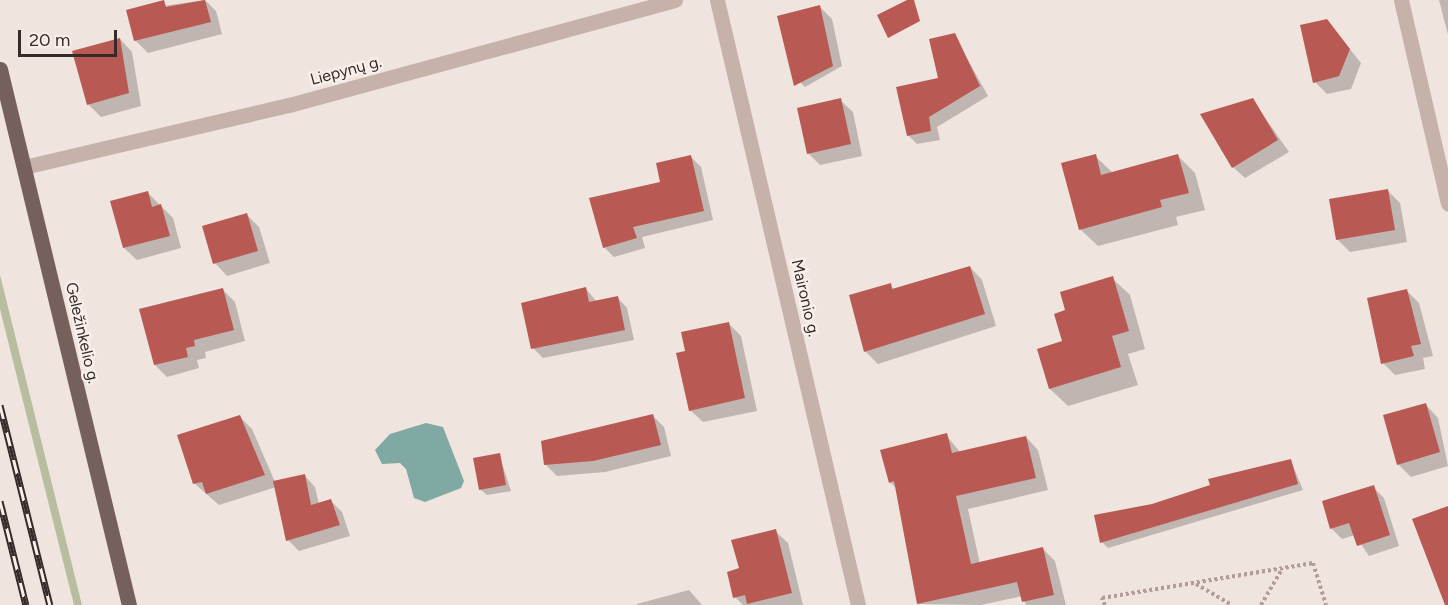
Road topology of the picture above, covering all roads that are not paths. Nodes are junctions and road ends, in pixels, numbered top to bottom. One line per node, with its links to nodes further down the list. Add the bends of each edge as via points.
1 (675, 0): 5 (street, Liepynų g., via 289,105)
2 (717, 0): 8 (street, Maironio g.)
3 (1401, 0): 6 (street)
4 (0, 69): 5 (main road, Geležinkelio g.)
5 (24, 167): 7 (main road, Geležinkelio g.)
6 (1448, 204)
7 (129, 605)
8 (858, 605)

